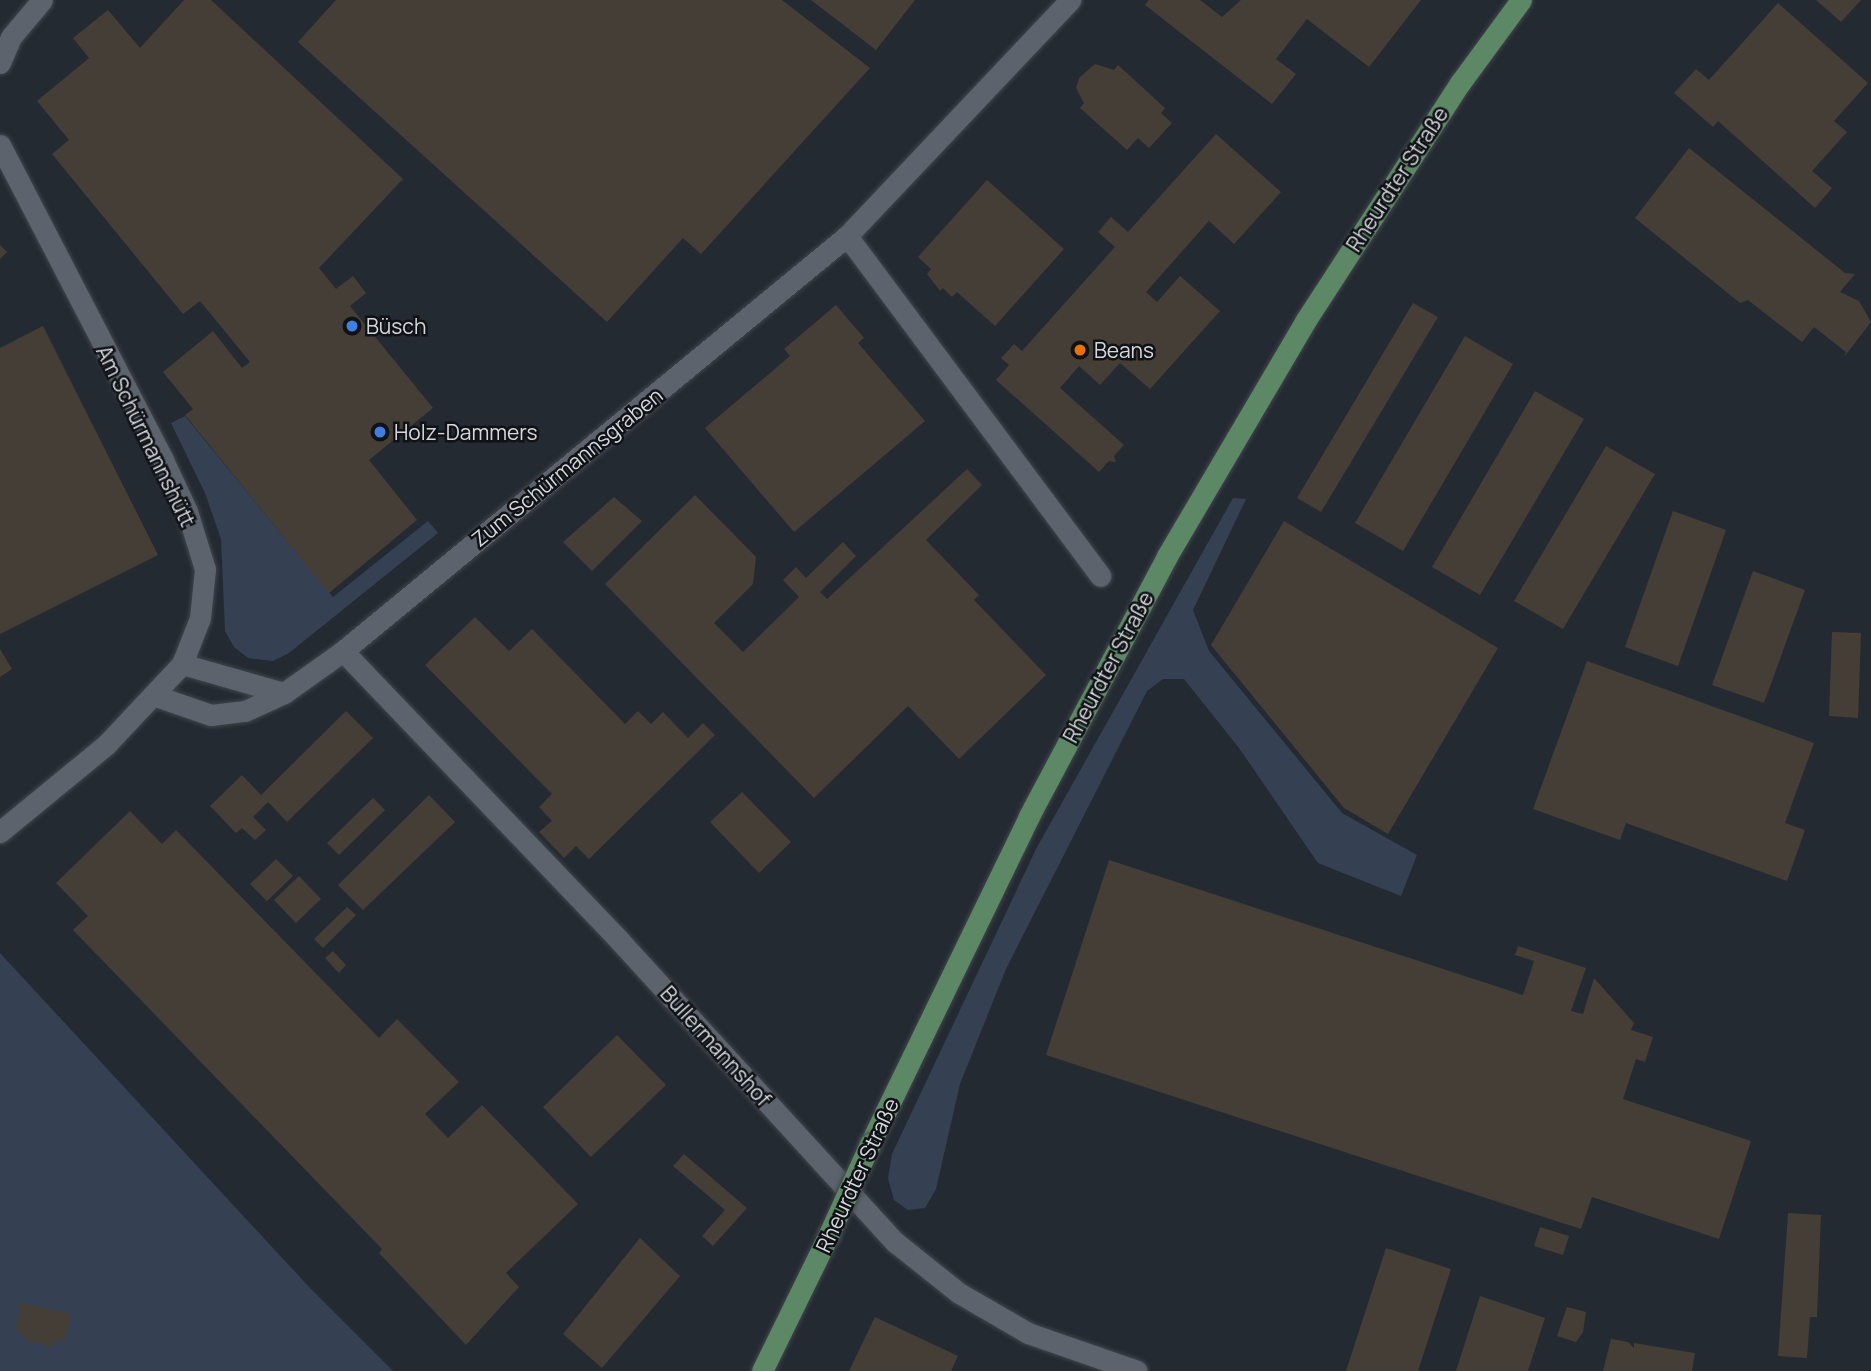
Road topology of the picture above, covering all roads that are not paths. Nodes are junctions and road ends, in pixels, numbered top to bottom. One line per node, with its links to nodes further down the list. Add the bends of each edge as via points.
1 (42, 0): 4 (street, via 10,37)
2 (1070, 0): 6 (street, Zum Schürmannsgraben)
3 (1521, 0): 13 (main road, Rheurdter Straße, bridge, via 1460,83 1306,320 1167,556 1029,816)
4 (0, 63)
5 (0, 145): 9 (street, Am Schürmannshütt, via 187,511 205,569 200,618)
6 (847, 236): 7 (street); 8 (street, Zum Schürmannsgraben)
7 (1100, 576)
8 (343, 651): 10 (street, Zum Schürmannsgraben); 14 (street, Bullermannshof, via 619,940 895,1242 959,1293 1028,1333)
9 (182, 664): 10 (street); 11 (street, Am Schürmannshütt)
10 (284, 693): 11 (street, Zum Schürmannsgraben, via 245,711 211,715)
11 (156, 696): 12 (street, Am Schürmannshütt, via 107,744)
12 (0, 832)
13 (762, 1371)
14 (1137, 1371)

